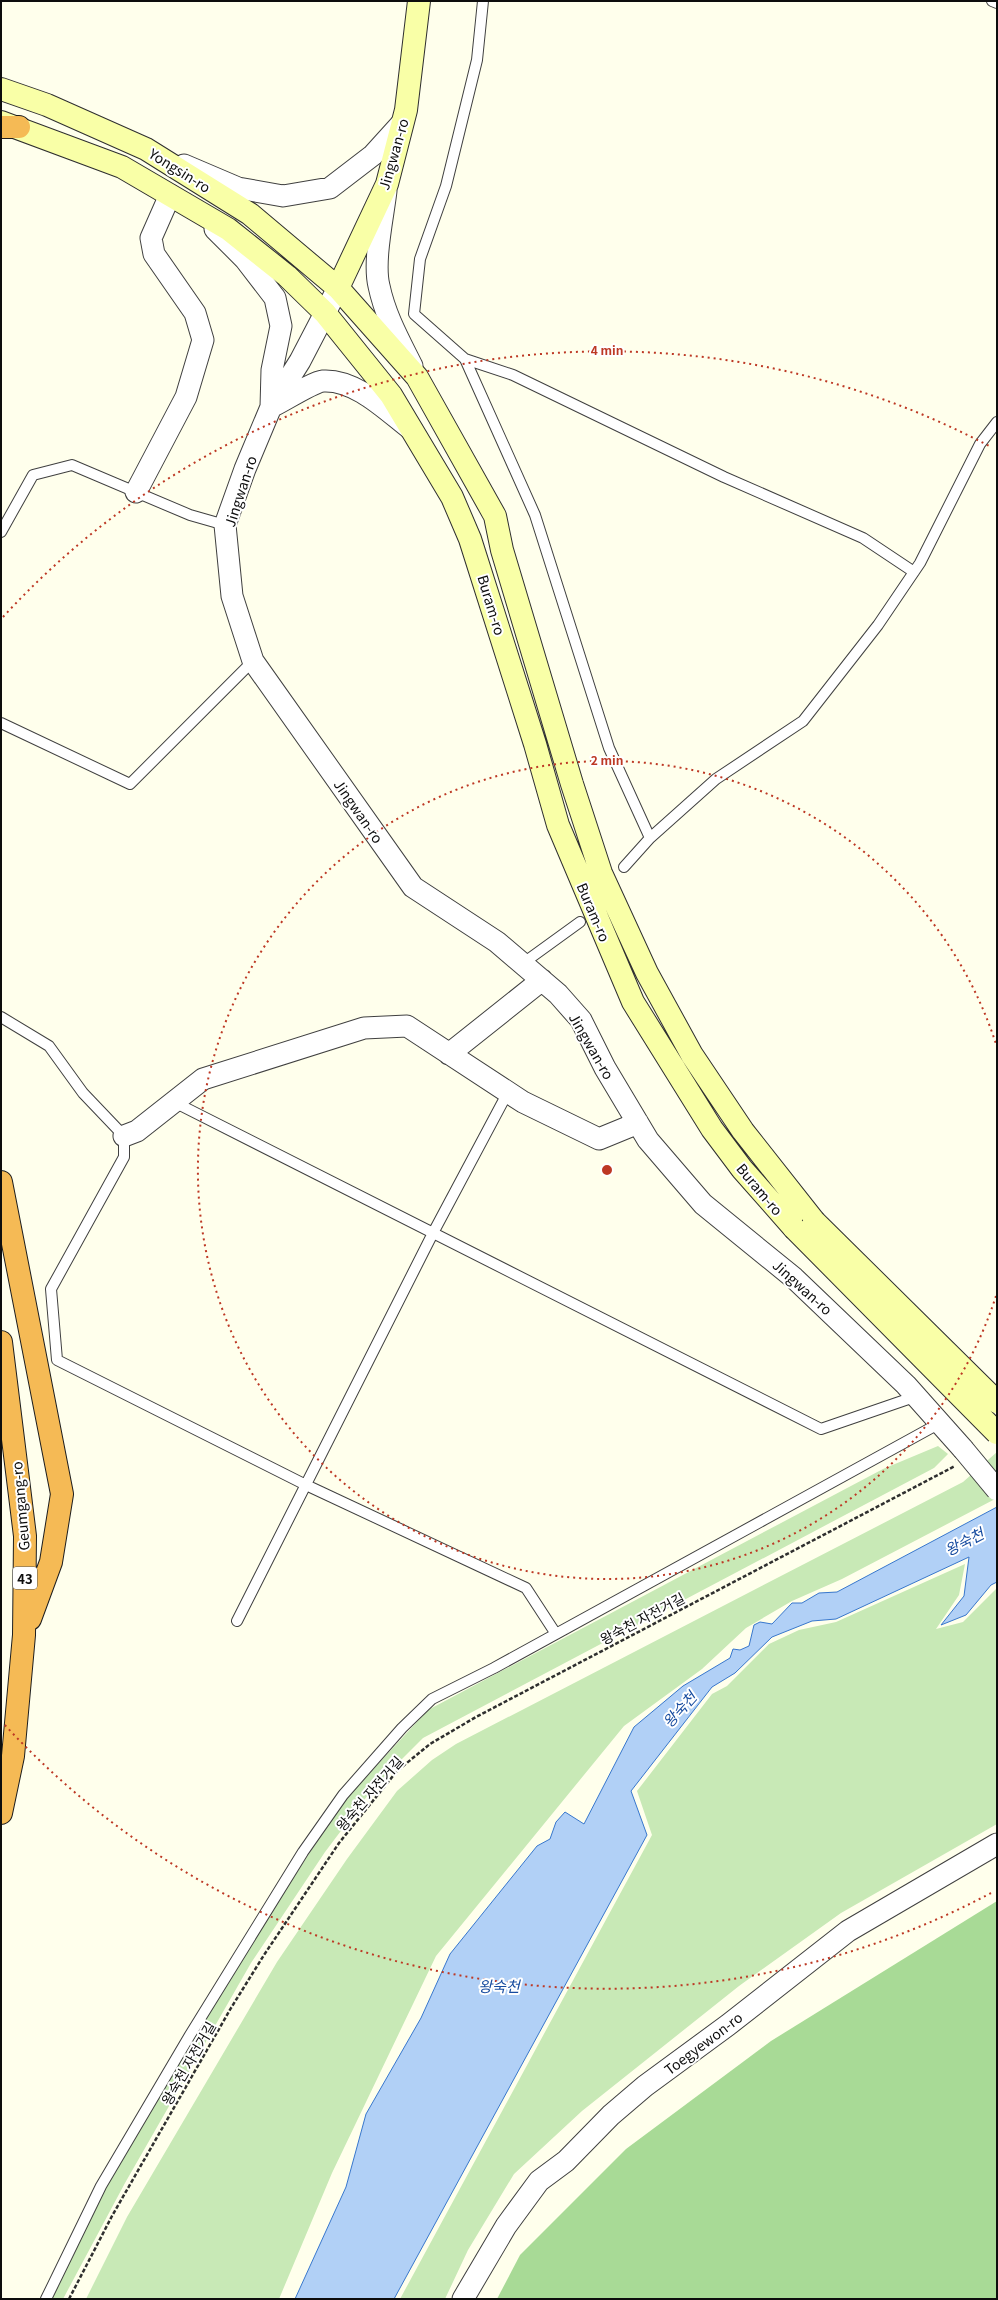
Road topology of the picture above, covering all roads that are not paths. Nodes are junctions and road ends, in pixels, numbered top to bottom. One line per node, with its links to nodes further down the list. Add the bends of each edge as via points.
1 (419, 1): 6 (street, Jingwan-ro, via 406,110)
2 (483, 1): 14 (lane, via 477,60 446,186 420,259 414,314)
3 (992, 1): 4 (lane)
4 (997, 3)
5 (1, 89): 8 (street, Yongsin-ro, via 47,105)
6 (402, 123): 8 (street, via 373,155 330,188 283,196 238,188); 9 (street, Jingwan-ro)
7 (7, 125): 10 (street, Buram-ro, via 122,167)
8 (146, 148): 12 (street, Yongsin-ro, via 250,214)
9 (387, 184): 12 (street, Jingwan-ro); 15 (street, via 378,285 387,316)
10 (170, 195): 11 (street, Buram-ro); 19 (street, via 151,238 154,254 195,313 203,340 186,397)
11 (199, 212): 13 (street, Buram-ro, via 228,229 287,276); 16 (street, via 245,259 275,298 281,326 272,370)
12 (338, 288): 13 (street, Jingwan-ro); 15 (street, Buram-ro)
13 (325, 313): 16 (street, Jingwan-ro, via 300,361); 18 (street, Buram-ro, via 391,395)
14 (465, 359): 22 (lane, via 513,375 724,477 863,538); 25 (lane, via 535,515 609,748)
15 (418, 378): 40 (street, Buram-ro, bridge, via 494,516 502,550 601,873 647,973 692,1055 743,1131 814,1221)
16 (271, 407): 18 (street, via 322,381 345,383); 20 (street, Jingwan-ro)
17 (997, 422): 22 (lane, via 980,444)
18 (414, 432): 42 (street, Buram-ro, bridge, via 452,497 470,539 533,736 558,825 633,1002 712,1129 742,1169 794,1228)
19 (136, 492): 20 (lane, via 190,515); 21 (lane, via 72,465 33,475)
20 (225, 525): 23 (street, Jingwan-ro, via 232,596)
21 (1, 532)
22 (914, 572): 25 (lane, via 878,625 803,721 716,779)
23 (253, 661): 24 (lane, via 130,784); 28 (street, Jingwan-ro, via 412,887 497,942)
24 (1, 723)
25 (650, 838): 26 (lane)
26 (624, 866)
27 (580, 922): 28 (lane)
28 (522, 964): 29 (street, Jingwan-ro)
29 (542, 980): 31 (street); 34 (street, Jingwan-ro, via 580,1020)
30 (1, 1017): 35 (lane, via 49,1046 83,1094)
31 (449, 1054): 32 (street); 33 (street, via 407,1026 364,1028 203,1079)
32 (508, 1092): 34 (street, via 523,1102 599,1139); 37 (lane)
33 (174, 1102): 35 (street, via 137,1131); 37 (lane)
34 (638, 1123): 39 (street, Jingwan-ro, via 648,1140 703,1204 794,1278)
35 (124, 1136): 43 (lane, via 124,1157 51,1288 57,1360)
36 (1, 1182): 47 (highway, via 62,1494 51,1562)
37 (433, 1233): 39 (lane, via 821,1429); 43 (lane)
38 (1, 1342): 47 (highway, Geumgang-ro / 43, via 25,1536)
39 (917, 1396): 41 (street, Jingwan-ro)
40 (997, 1402)
41 (940, 1423): 44 (street, Jingwan-ro, bridge); 46 (lane)
42 (997, 1432)
43 (306, 1485): 45 (lane); 46 (lane, via 526,1588)
44 (997, 1490)
45 (237, 1621)
46 (556, 1634): 50 (lane, via 432,1699 402,1728 343,1795 303,1852 101,2186)
47 (24, 1635): 48 (highway, Geumgang-ro / 43, via 13,1756)
48 (1, 1813)
49 (997, 1844): 51 (street, Toegyewon-ro, via 848,1931 645,2086 566,2161 539,2181 506,2226)
50 (46, 2299)
51 (463, 2299)

